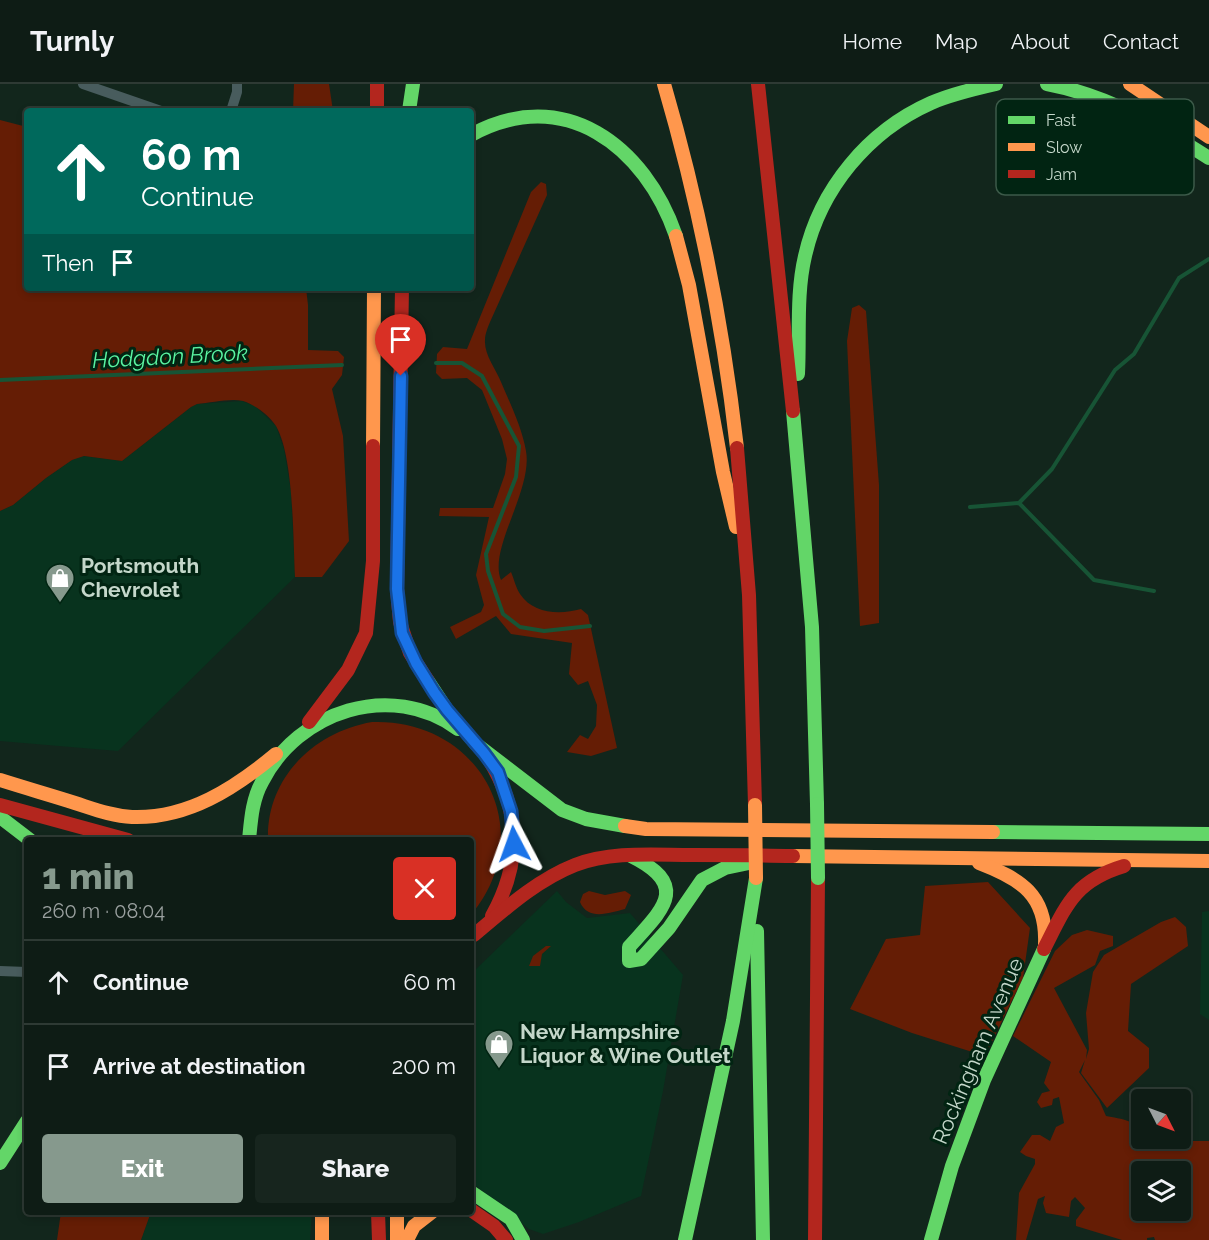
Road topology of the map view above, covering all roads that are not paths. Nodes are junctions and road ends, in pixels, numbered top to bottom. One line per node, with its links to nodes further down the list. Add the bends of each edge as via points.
1 (83, 84): 12 (street)
2 (237, 84): 13 (street)
3 (377, 84): 14 (main road)
4 (413, 84): 15 (main road)
5 (664, 84): 26 (main road, via 704,243 722,342 736,434)
6 (758, 84): 25 (main road)
7 (996, 84): 25 (main road, via 945,96 910,113 856,157 837,181 811,236 802,280)
8 (1047, 84): 10 (main road)
9 (1130, 84): 11 (main road)
10 (1104, 99)
11 (1152, 99)
12 (152, 108)
13 (232, 108)
14 (377, 108)
15 (409, 108)
16 (1194, 127): 18 (main road)
17 (474, 133): 26 (main road, via 514,114 564,114 612,139 649,180 668,213 684,263 725,485)
18 (1209, 137)
19 (1194, 148): 20 (main road)
20 (1209, 158)
21 (374, 291): 27 (main road, via 373,561 366,633 334,690)
22 (402, 291): 24 (main road)
23 (408, 291): 24 (main road)
24 (401, 334): 29 (main road, via 397,589 400,622 416,663 447,710)
25 (796, 442): 65 (main road, bridge, via 812,627 817,804)
26 (746, 560): 42 (main road, bridge)
27 (301, 732): 28 (main road); 29 (main road, via 345,710 395,705 441,718)
28 (288, 743): 30 (main road, via 256,770 207,801 181,812 156,816 105,813); 36 (main road, via 260,785 250,816)
29 (476, 744): 33 (main road, via 562,810 628,828); 43 (main road, via 503,783 514,844 510,874 501,899 488,922)
30 (0, 780)
31 (0, 805): 35 (main road)
32 (0, 817): 34 (main road)
33 (1209, 834)
34 (26, 837)
35 (117, 837)
36 (249, 837)
37 (630, 855): 38 (main road); 38 (main road, via 658,872 667,888 663,906 629,947 629,961 642,959 702,880 712,873); 44 (main road, via 592,860 551,877)
38 (783, 855): 39 (main road)
39 (960, 858): 40 (main road); 45 (main road, via 1009,875 1025,886 1043,909)
40 (1147, 860): 41 (main road); 45 (main road, Rockingham Avenue, via 1112,869 1084,883 1067,905)
41 (1209, 861)
42 (756, 878): 63 (main road, via 733,1021); 64 (main road)
43 (474, 935)
44 (474, 935)
45 (1044, 949): 66 (main road, Rockingham Avenue, via 984,1080 955,1157)
46 (0, 971): 47 (street)
47 (24, 972)
48 (24, 1126): 49 (main road)
49 (0, 1163)
50 (474, 1194): 62 (main road, via 510,1219)
51 (474, 1212): 61 (main road)
52 (322, 1215): 58 (main road)
53 (366, 1215): 57 (main road)
54 (378, 1215): 57 (main road)
55 (397, 1215): 59 (main road)
56 (428, 1215): 60 (main road, via 414,1226)
57 (379, 1237)
58 (322, 1240)
59 (397, 1240)
60 (407, 1240)
61 (506, 1240)
62 (524, 1240)
63 (685, 1240)
64 (763, 1240)
65 (815, 1240)
66 (932, 1240)

